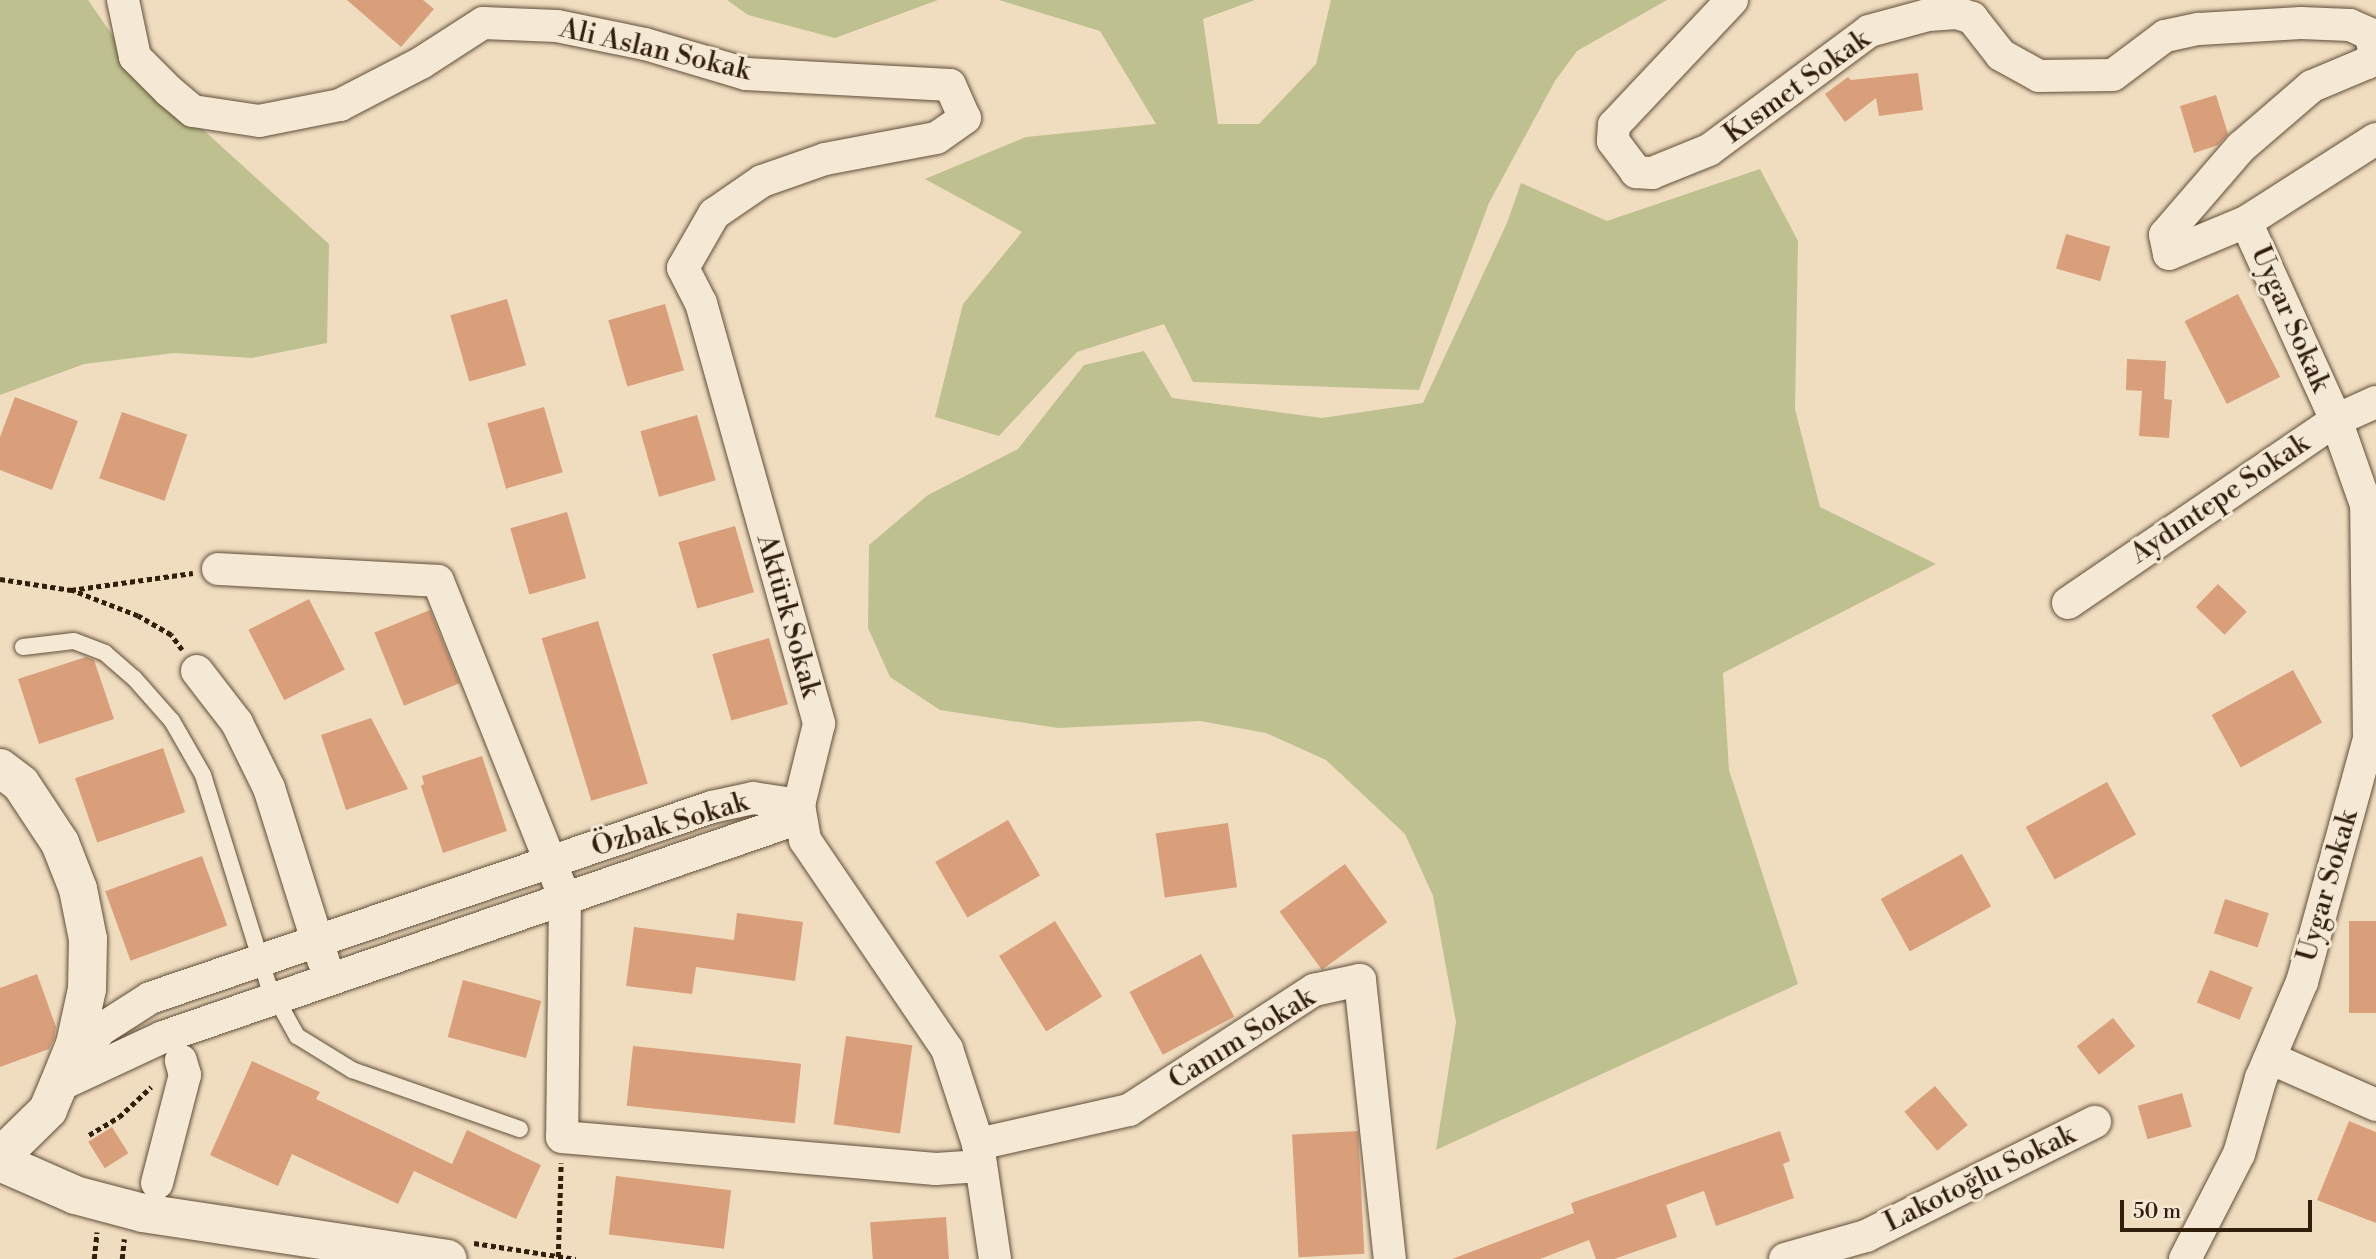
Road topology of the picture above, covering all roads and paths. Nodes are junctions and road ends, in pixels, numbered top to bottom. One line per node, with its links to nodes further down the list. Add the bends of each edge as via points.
1 (123, 0): 3 (street, Ali Aslan Sokak, via 135,57 169,91 193,111 259,121 340,105 421,64 483,23 557,26 645,44 746,74 950,85)
2 (1732, 0): 5 (street, Kısmet Sokak, via 1614,125 1613,141 1636,172 1652,173 1709,150 1869,31 1928,15 1957,13 1972,18 2001,55 2039,76 2091,78 2113,75 2165,36 2199,29 2301,23 2364,28 2374,41 2375,53 2367,63 2312,86 2249,139 2165,235 2169,254)
3 (965, 118): 16 (street, Aktürk Sokak, via 936,138 825,159 762,181 714,214 683,268 701,303 818,724)
4 (2376, 139): 5 (street)
5 (2246, 222): 7 (street, Uygar Sokak)
6 (2376, 402): 7 (street, Aydıntepe Sokak)
7 (2336, 420): 11 (street, Aydıntepe Sokak); 14 (street, Uygar Sokak, via 2366,505)
8 (218, 569): 10 (path); 17 (street, via 438,581)
9 (0, 579): 10 (path)
10 (71, 590): 13 (path, via 138,616 171,635)
11 (2068, 603)
12 (23, 648): 20 (lane, via 74,641 105,653 172,721 203,775)
13 (197, 671): 19 (street, via 237,723 269,788)
14 (2372, 740): 23 (street, Uygar Sokak, via 2302,982)
15 (0, 768): 25 (street, via 21,784 60,843 78,889 88,939 87,989 75,1044)
16 (799, 805): 17 (street, Özbak Sokak, via 780,799 739,801); 18 (street, Özbak Sokak, via 782,824); 30 (street, Aktürk Sokak, via 805,840 947,1049)
17 (551, 862): 18 (street); 19 (street, Özbak Sokak)
18 (565, 899): 21 (street, Özbak Sokak); 29 (street)
19 (319, 941): 20 (street, Özbak Sokak); 21 (street)
20 (260, 961): 22 (lane); 25 (street, Özbak Sokak, via 150,998 116,1017 100,1030)
21 (329, 980): 22 (street, Özbak Sokak)
22 (275, 999): 25 (street, Özbak Sokak, via 163,1037); 28 (lane, via 297,1036 352,1070)
23 (2270, 1058): 26 (street); 44 (street, Uygar Sokak, via 2239,1154)
24 (181, 1060): 33 (street, via 185,1075)
25 (58, 1086): 31 (street, via 40,1119)
26 (2376, 1105)
27 (2095, 1122): 36 (street, Lakotoğlu Sokak)
28 (520, 1129)
29 (562, 1137): 30 (street, via 936,1169); 37 (path)
30 (980, 1155): 41 (street, Aktürk Sokak); 42 (street, Canım Sokak, via 1129,1110 1314,990 1360,980)
31 (0, 1157)
32 (0, 1162): 40 (street, via 75,1195 143,1213)
33 (158, 1183)
34 (98, 1229): 38 (path)
35 (124, 1235): 39 (path)
36 (1867, 1247): 43 (street, Lakotoğlu Sokak)
37 (558, 1257)
38 (94, 1259)
39 (122, 1259)
40 (448, 1259)
41 (995, 1259)
42 (1390, 1259)
43 (1785, 1259)
44 (2185, 1259)

